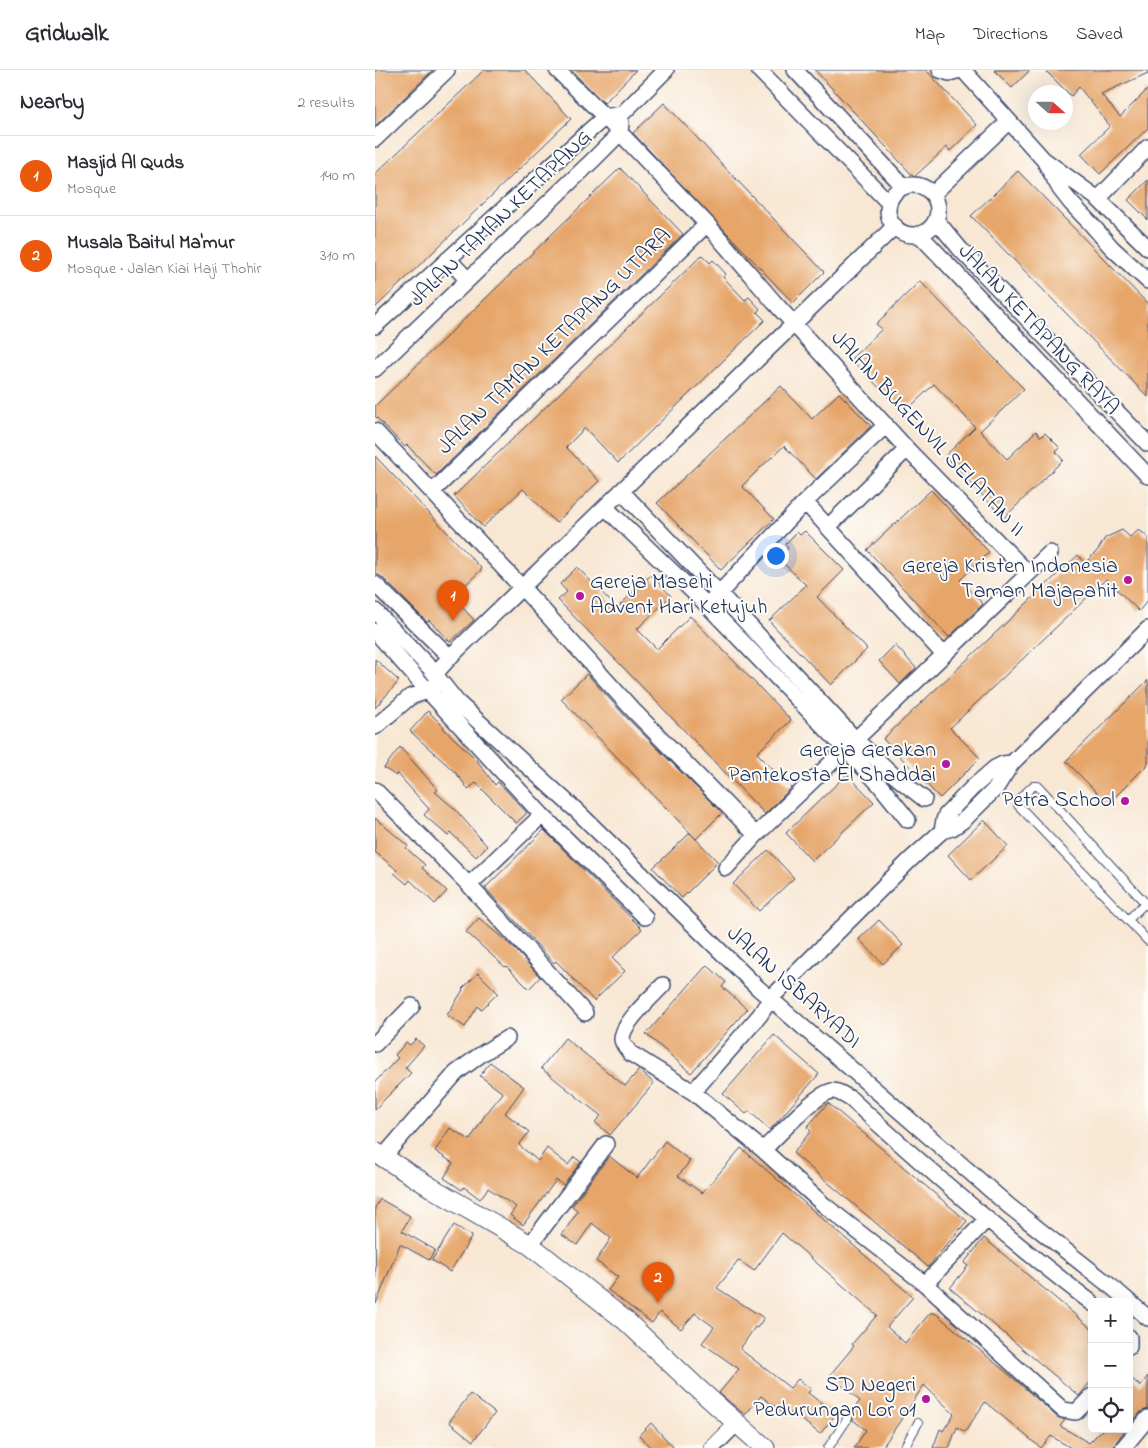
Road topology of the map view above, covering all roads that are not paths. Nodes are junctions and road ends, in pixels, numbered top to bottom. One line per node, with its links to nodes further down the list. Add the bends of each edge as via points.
1 (447, 70): 12 (street)
2 (557, 70): 9 (street, JALAN BUGENVIL SELATAN II)
3 (667, 70): 8 (street)
4 (759, 70): 18 (street)
5 (795, 70): 15 (street)
6 (940, 70): 7 (street, via 949,73)
7 (961, 70): 10 (street)
8 (622, 114): 9 (street, JALAN TAMAN KETAPANG); 11 (street, JALAN TAMAN KETAPANG)
9 (605, 118): 11 (street, JALAN BUGENVIL SELATAN II); 26 (street, JALAN TAMAN KETAPANG)
10 (1009, 121): 14 (street); 17 (street)
11 (620, 133): 22 (street, JALAN BUGENVIL SELATAN II); 29 (street, JALAN TAMAN KETAPANG)
12 (375, 139)
13 (1148, 147): 20 (street)
14 (1043, 159): 16 (street); 19 (street)
15 (904, 187): 17 (street, via 917,185); 18 (street)
16 (1085, 188): 19 (street); 20 (street)
17 (933, 194): 21 (street, via 938,206)
18 (889, 203): 24 (street, via 890,218)
19 (1071, 203): 23 (street)
20 (1103, 203): 23 (street); 27 (street)
21 (936, 220): 25 (street); 28 (street, JALAN KETAPANG RAYA)
22 (707, 224): 34 (street, JALAN BUGENVIL SELATAN II); 43 (street, JALAN TAMAN KETAPANG UTARA)
23 (1091, 224): 33 (street)
24 (895, 226): 25 (street, via 907,234); 34 (street)
25 (919, 234): 31 (street, JALAN KETAPANG RAYA)
26 (475, 235): 29 (street); 30 (street, JALAN TAMAN KETAPANG)
27 (1148, 248)
28 (961, 250): 31 (street); 39 (street, JALAN KETAPANG RAYA)
29 (494, 255): 32 (street, JALAN TAMAN KETAPANG)
30 (448, 259): 32 (street); 35 (street, JALAN TAMAN KETAPANG)
31 (946, 264): 41 (street, JALAN KETAPANG RAYA)
32 (468, 280): 36 (street, JALAN TAMAN KETAPANG)
33 (1148, 281)
34 (795, 323): 37 (street, JALAN BUGENVIL SELATAN II); 42 (street)
35 (375, 326)
36 (375, 369)
37 (886, 424): 40 (street, JALAN BUGENVIL SELATAN II); 44 (street)
38 (375, 431): 43 (street)
39 (1148, 444)
40 (907, 449): 46 (street); 48 (street, JALAN BUGENVIL SELATAN II)
41 (1148, 476)
42 (621, 491): 45 (street); 51 (street)
43 (432, 492): 50 (street)
44 (805, 502): 46 (street); 51 (street)
45 (605, 507): 50 (street); 52 (street)
46 (828, 527): 56 (street)
47 (1050, 552): 48 (street)
48 (1028, 573): 56 (street)
49 (375, 584): 57 (street)
50 (521, 588): 57 (street); 68 (street, via 632,709)
51 (719, 593): 52 (street); 63 (street)
52 (708, 606): 63 (street)
53 (375, 610): 58 (street, JALAN ISBARYADI)
54 (1148, 629): 76 (street, via 1012,763 995,768 972,788 946,815 941,831)
55 (375, 631): 59 (street)
56 (944, 655): 63 (street)
57 (450, 657): 58 (street)
58 (435, 674): 59 (street); 60 (street); 76 (street, JALAN ISBARYADI, via 457,702 577,811)
59 (417, 679): 60 (street); 61 (street)
60 (428, 691): 61 (street); 66 (street)
61 (410, 696): 62 (street)
62 (375, 727)
63 (851, 745): 65 (street); 67 (street); 68 (street)
64 (375, 790): 70 (street)
65 (924, 799)
66 (542, 815): 70 (street); 72 (street)
67 (908, 820)
68 (756, 835): 69 (street)
69 (727, 868)
70 (469, 885): 78 (street)
71 (1147, 904): 73 (lane); 73 (lane, via 1038,786 1033,786 1018,800 1018,804)
72 (645, 917)
73 (1128, 920): 74 (lane)
74 (1148, 942)
75 (663, 985): 81 (street, via 626,1026 623,1044 630,1052)
76 (771, 999): 81 (street); 89 (street, JALAN ISBARYADI, via 1009,1206)
77 (412, 1006): 80 (street)
78 (585, 1013)
79 (507, 1038): 84 (street, via 456,1073)
80 (375, 1044)
81 (693, 1092): 83 (street)
82 (606, 1144): 86 (street)
83 (763, 1150): 85 (street, via 809,1105 831,1091 839,1092 851,1099); 87 (street, via 824,1205)
84 (380, 1154): 86 (street)
85 (987, 1219): 87 (street); 88 (street)
86 (530, 1245): 93 (street, via 626,1321)
87 (925, 1284): 90 (street, via 1063,1410 1076,1412)
88 (1088, 1299)
89 (1148, 1318)
90 (1088, 1400)
91 (848, 1418): 97 (lane)
92 (1148, 1418): 99 (street)
93 (737, 1423): 95 (street); 96 (street)
94 (919, 1423): 98 (lane)
95 (712, 1448)
96 (765, 1448)
97 (827, 1448)
98 (904, 1448)
99 (1123, 1448)

